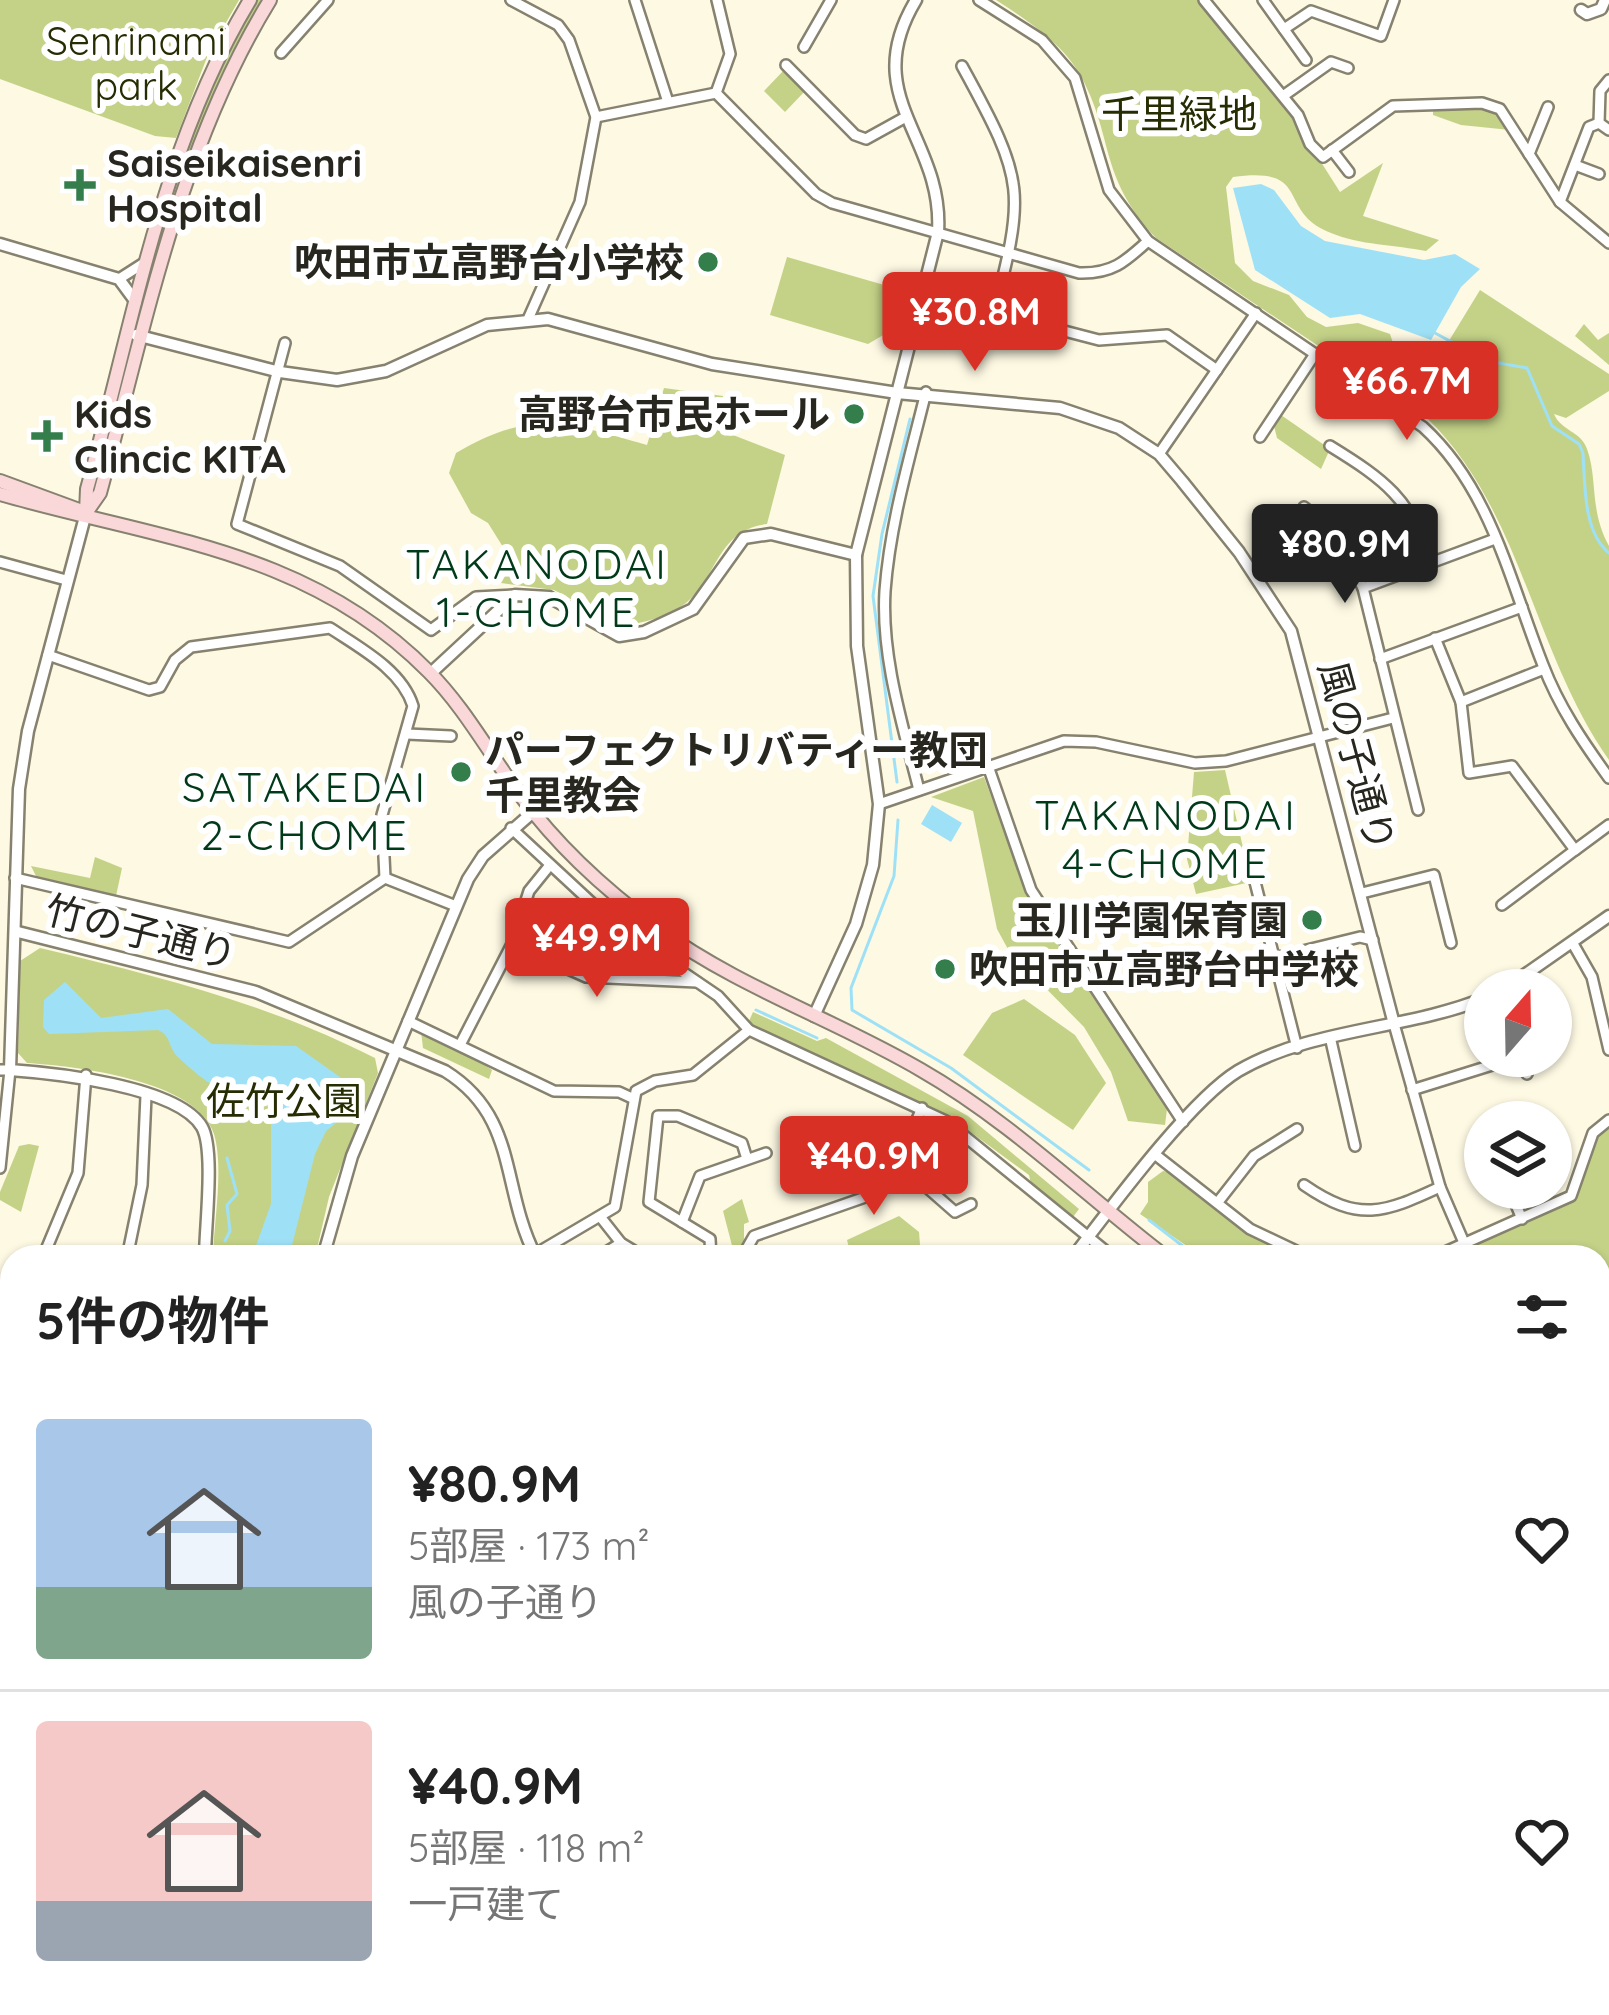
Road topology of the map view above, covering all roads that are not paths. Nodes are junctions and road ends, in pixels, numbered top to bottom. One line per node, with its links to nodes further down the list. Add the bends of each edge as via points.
1 (250, 0): 46 (main road, via 207,80)
2 (270, 0): 41 (main road, via 222,88)
3 (328, 0): 21 (street)
4 (511, 0): 16 (street)
5 (635, 0): 29 (street)
6 (716, 0): 27 (street, via 730,54)
7 (830, 0): 20 (street)
8 (916, 0): 32 (street, via 896,43)
9 (979, 0): 42 (street, via 1042,40 1075,79 1109,190)
10 (1204, 0): 28 (street)
11 (1263, 0): 19 (street)
12 (1327, 0): 18 (street)
13 (1394, 0): 18 (street, via 1381,36)
14 (1567, 0): 17 (street)
15 (1605, 0): 17 (street, via 1601,9)
16 (534, 6): 31 (street, via 569,40)
17 (1581, 10)
18 (1322, 14): 19 (street, via 1312,11)
19 (1284, 29): 22 (street)
20 (804, 47)
21 (281, 53)
22 (1306, 60)
23 (786, 65): 32 (street, via 855,135 866,139)
24 (962, 66): 45 (street, via 1012,160)
25 (1348, 68): 28 (street, via 1331,62)
26 (1609, 80): 33 (street, via 1596,107)
27 (716, 93): 29 (street); 40 (street, via 816,194)
28 (1283, 97): 34 (street, via 1310,144 1323,157)
29 (668, 103): 31 (street)
30 (1548, 107): 35 (street)
31 (596, 117): 51 (street, via 580,202)
32 (904, 118): 40 (street, via 936,182)
33 (1604, 127): 36 (street, via 1589,127)
34 (1332, 150): 35 (street, via 1394,106 1482,103 1500,109); 37 (street)
35 (1529, 154): 39 (street)
36 (1575, 165): 38 (street); 39 (street)
37 (1349, 172)
38 (1599, 174)
39 (1560, 202): 43 (street)
40 (938, 232): 45 (street); 60 (street)
41 (171, 239): 47 (street); 54 (main road)
42 (1148, 241): 45 (street, via 1103,274); 50 (street)
43 (1609, 243)
44 (0, 244): 48 (street)
45 (1009, 253): 52 (street)
46 (149, 257): 47 (main road); 48 (street)
47 (145, 274): 48 (street); 49 (main road)
48 (119, 279): 49 (street)
49 (137, 304): 54 (main road)
50 (1256, 313): 56 (street); 57 (street)
51 (530, 317): 58 (street, 風の子通り, via 472,330 361,377); 60 (street, 風の子通り, via 712,364)
52 (992, 321)
53 (1049, 328): 57 (street, via 1099,340 1167,335)
54 (136, 334): 58 (street, 風の子通り); 67 (main road)
55 (285, 343): 58 (street)
56 (1316, 354): 61 (street); 68 (street, via 1449,450)
57 (1217, 370): 63 (street)
58 (280, 372): 74 (street, via 238,524 340,566 431,630 476,597)
59 (926, 392): 60 (street, 風の子通り); 63 (street, 風の子通り, via 1094,417); 90 (street, via 892,530 885,595 898,706)
60 (897, 393): 69 (street)
61 (1260, 437)
62 (1330, 446): 70 (street, via 1398,492)
63 (1159, 454): 87 (street, 風の子通り, via 1274,600)
64 (0, 482): 67 (main road)
65 (0, 494): 67 (main road)
66 (1304, 507): 73 (street, via 1342,544)
67 (86, 513): 72 (street, 竹の子通り); 75 (main road, via 242,557)
68 (1495, 539): 70 (street); 76 (street)
69 (856, 555): 74 (street, via 771,533 744,538 693,609 619,636 549,597); 91 (street, via 857,646)
70 (1433, 560): 73 (street)
71 (0, 562): 72 (street)
72 (66, 580): 79 (street, 竹の子通り)
73 (1363, 588): 80 (street)
74 (515, 595): 82 (street)
75 (344, 603): 77 (street); 82 (main road)
76 (1522, 607): 78 (street); 81 (street)
77 (329, 628): 79 (street, via 191,647 149,690); 85 (street, via 401,681 412,706)
78 (1436, 638): 80 (street); 83 (street)
79 (48, 656): 98 (street, 竹の子通り, via 19,789)
80 (1380, 658): 84 (street)
81 (1544, 669): 83 (street); 89 (street)
82 (430, 673): 93 (main road)
83 (1461, 702): 96 (street, via 1469,773 1512,766)
84 (1393, 718): 87 (street); 92 (street)
85 (407, 734): 86 (street); 99 (street, via 382,814)
86 (451, 736)
87 (1321, 738): 88 (street, via 1196,764 1064,741); 101 (street, 風の子通り)
88 (988, 766): 90 (street); 133 (street, via 1031,890)
89 (1609, 778)
90 (919, 790): 91 (street)
91 (879, 804): 116 (street, via 856,924)
92 (1418, 811)
93 (533, 812): 95 (street); 116 (main road, via 659,930 718,970)
94 (1609, 825): 96 (street)
95 (511, 828): 97 (street); 103 (street)
96 (1575, 850): 102 (street)
97 (550, 865): 109 (street, via 529,891); 113 (street, via 621,930)
98 (15, 878): 99 (street, via 289,942); 105 (street, 竹の子通り)
99 (385, 878): 103 (street)
100 (1254, 878): 111 (street)
101 (1362, 893): 106 (street, 風の子通り); 108 (street, via 1434,875)
102 (1502, 904)
103 (456, 906): 117 (street)
104 (1609, 916): 107 (street)
105 (18, 932): 110 (street); 115 (street); 123 (street, 竹の子通り, via 224,982)
106 (1373, 940): 111 (street); 118 (street, 風の子通り)
107 (1572, 942): 112 (street); 124 (street, via 1592,977)
108 (1451, 943)
109 (512, 944): 113 (street, via 586,977); 121 (street)
110 (0, 945)
111 (1274, 958): 122 (street)
112 (1533, 969)
113 (697, 982): 119 (street)
114 (1464, 1004): 118 (street)
115 (6, 1008): 125 (street)
116 (814, 1016): 149 (main road, via 974,1103)
117 (408, 1021): 121 (street); 123 (street)
118 (1394, 1024): 120 (street); 128 (street)
119 (749, 1030): 130 (street, via 693,1076 643,1084); 131 (street)
120 (1330, 1041): 122 (street); 138 (street)
121 (461, 1042): 130 (street, via 554,1091)
122 (1297, 1048): 133 (street, via 1237,1072)
123 (397, 1049): 159 (street); 160 (street, 竹の子通り, via 470,1086 491,1111)
124 (1609, 1049)
125 (5, 1070): 127 (street); 137 (street)
126 (1464, 1074): 128 (street)
127 (86, 1075): 129 (street); 156 (street, via 78,1173)
128 (1412, 1090): 145 (street)
129 (146, 1096): 157 (street); 158 (street, via 201,1125)
130 (632, 1098): 134 (street)
131 (922, 1108): 142 (street); 153 (street)
132 (1609, 1120): 150 (street, via 1593,1133 1571,1196)
133 (1183, 1123): 140 (street)
134 (627, 1130): 136 (street); 151 (street, via 620,1190)
135 (1297, 1130): 146 (street, via 1254,1156)
136 (656, 1134): 141 (street, via 658,1116 678,1116 742,1143); 152 (street, via 649,1202)
137 (3, 1135): 143 (street)
138 (1355, 1146)
139 (766, 1153): 141 (street)
140 (1157, 1156): 146 (street); 149 (street)
141 (747, 1159): 152 (street, via 700,1176)
142 (898, 1162): 147 (street, via 955,1212); 165 (street, via 874,1194 754,1232)
143 (0, 1168)
144 (1304, 1185): 145 (street, via 1364,1211 1387,1212)
145 (1440, 1187): 155 (street)
146 (1218, 1202): 169 (street)
147 (971, 1204)
148 (1518, 1209): 150 (street)
149 (1109, 1211): 153 (street); 168 (main road)
150 (1522, 1219): 155 (street)
151 (602, 1220): 154 (street); 161 (street)
152 (682, 1222): 164 (street)
153 (1088, 1236): 166 (street); 167 (street)
154 (621, 1243): 162 (street); 163 (street)
155 (1465, 1244)
156 (48, 1245)
157 (130, 1245)
158 (205, 1245)
159 (326, 1245)
160 (529, 1245)
161 (555, 1245)
162 (618, 1245)
163 (624, 1245)
164 (710, 1245)
165 (748, 1245)
166 (1081, 1245)
167 (1099, 1245)
168 (1151, 1245)
169 (1284, 1245)

